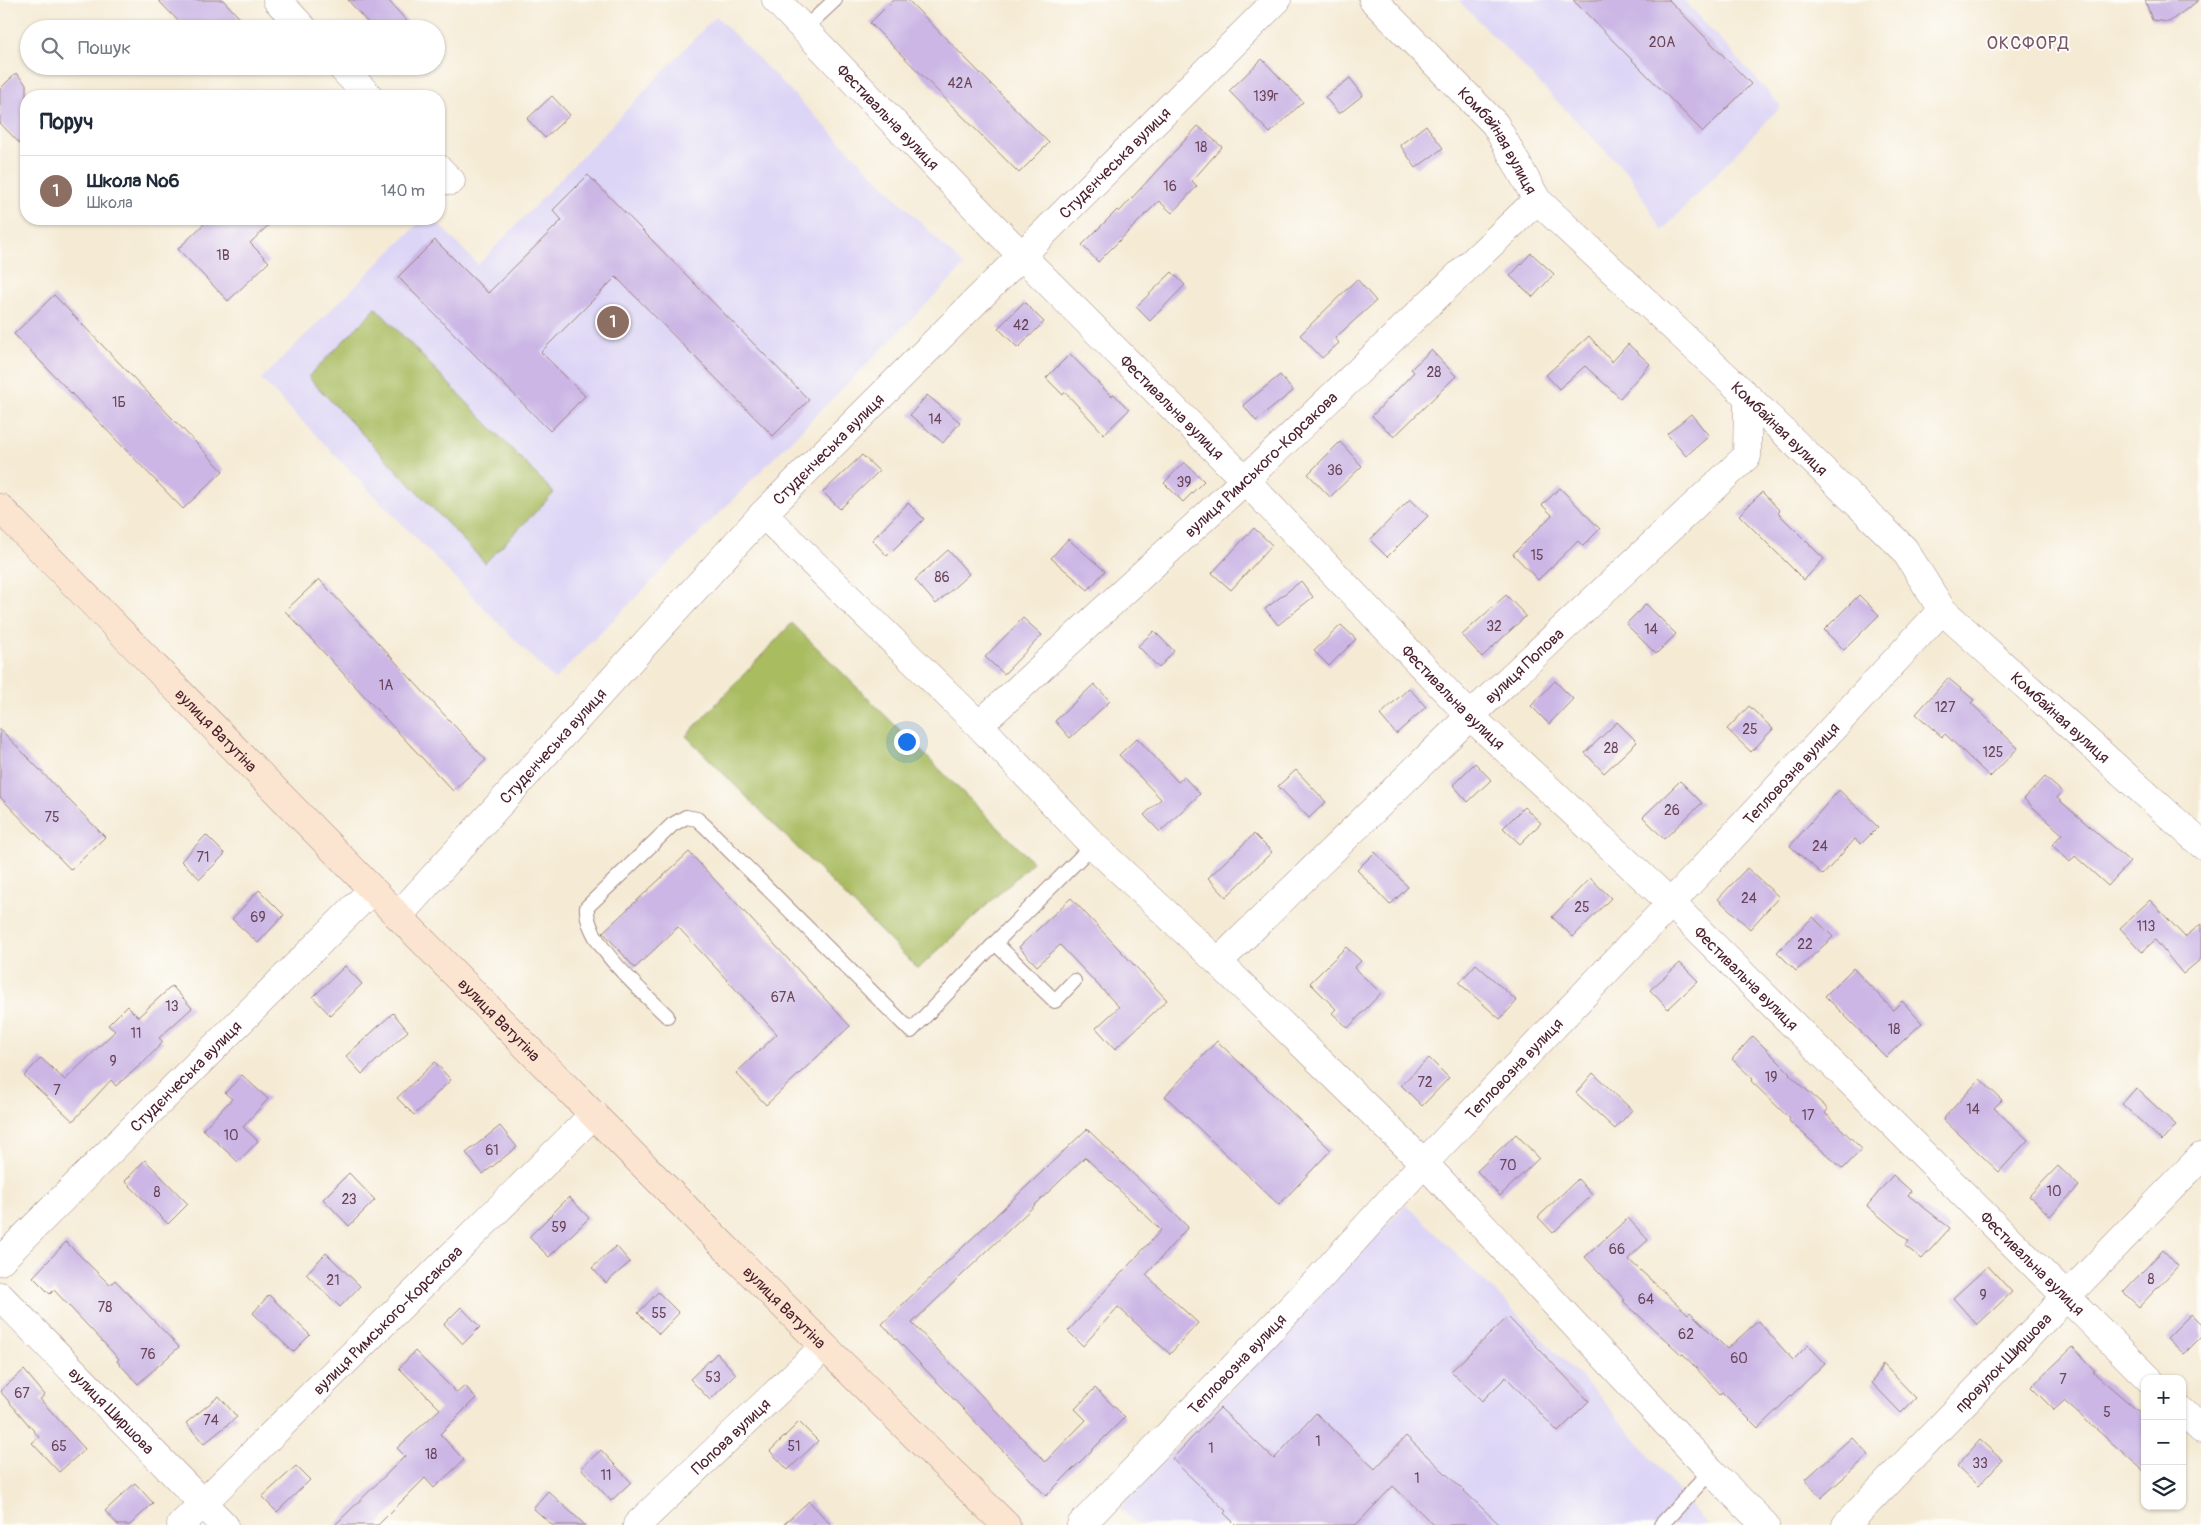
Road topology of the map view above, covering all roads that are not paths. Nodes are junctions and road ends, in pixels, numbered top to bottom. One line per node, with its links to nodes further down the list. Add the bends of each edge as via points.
1 (277, 0): 6 (street)
2 (776, 0): 7 (street, Фестивальна вулиця)
3 (835, 0): 7 (lane)
4 (1276, 0): 11 (street, Студєнчеська вулиця)
5 (1374, 0): 10 (street, Комбайная вулиця, via 1495,124)
6 (296, 20)
7 (804, 29): 11 (street, Фестивальна вулиця)
8 (349, 75): 9 (street)
9 (363, 90)
10 (1537, 200): 12 (street, Комбайная вулиця); 13 (street, вулиця Римського-Корсакова)
11 (1021, 255): 13 (street, Фестивальна вулиця); 15 (street, Студєнчеська вулиця)
12 (1748, 396): 16 (street, Комбайная вулиця, via 1904,550); 17 (street, вулиця Попова, via 1747,456)
13 (1245, 480): 17 (street, Фестивальна вулиця); 18 (street, вулиця Римського-Корсакова)
14 (0, 508): 21 (street, вулиця Ватутіна)
15 (763, 514): 18 (street); 23 (street, Студєнчеська вулиця)
16 (1942, 610): 19 (street, Комбайная вулиця); 22 (street, Тепловозна вулиця)
17 (1470, 716): 22 (street, Фестивальна вулиця); 25 (street, вулиця Попова)
18 (979, 725): 20 (street)
19 (2201, 844)
20 (1093, 845): 24 (lane); 25 (street)
21 (372, 890): 23 (street, вулиця Ватутіна); 31 (street, Студєнчеська вулиця)
22 (1671, 903): 30 (street, Тепловозна вулиця); 33 (street, Фестивальна вулиця)
23 (398, 916): 28 (street, вулиця Ватутіна)
24 (995, 943): 26 (lane, via 1055,1001); 27 (lane, via 911,1031 705,826 697,819 686,817 672,825 587,907 586,916 602,948)
25 (1218, 962): 30 (street)
26 (1074, 981)
27 (667, 1016)
28 (594, 1114): 34 (street, вулиця Ватутіна); 39 (street, вулиця Римського-Корсакова)
29 (2201, 1157): 33 (street, провулок Ширшова)
30 (1424, 1163): 38 (street); 44 (street, Тепловозна вулиця, via 1318,1280)
31 (0, 1261)
32 (0, 1296): 39 (street, вулиця Ширшова)
33 (2067, 1298): 35 (street, Фестивальна вулиця); 47 (street, провулок Ширшова)
34 (824, 1347): 42 (street, Попова вулиця); 43 (street, вулиця Ватутіна)
35 (2145, 1375)
36 (2186, 1415): 37 (street)
37 (2201, 1429)
38 (1711, 1471): 45 (lane); 46 (street)
39 (203, 1504): 40 (street, вулиця Римського-Корсакова); 41 (street, вулиця Ширшова)
40 (181, 1525)
41 (224, 1525)
42 (637, 1525)
43 (1006, 1525)
44 (1081, 1525)
45 (1661, 1525)
46 (1765, 1525)
47 (1846, 1525)

